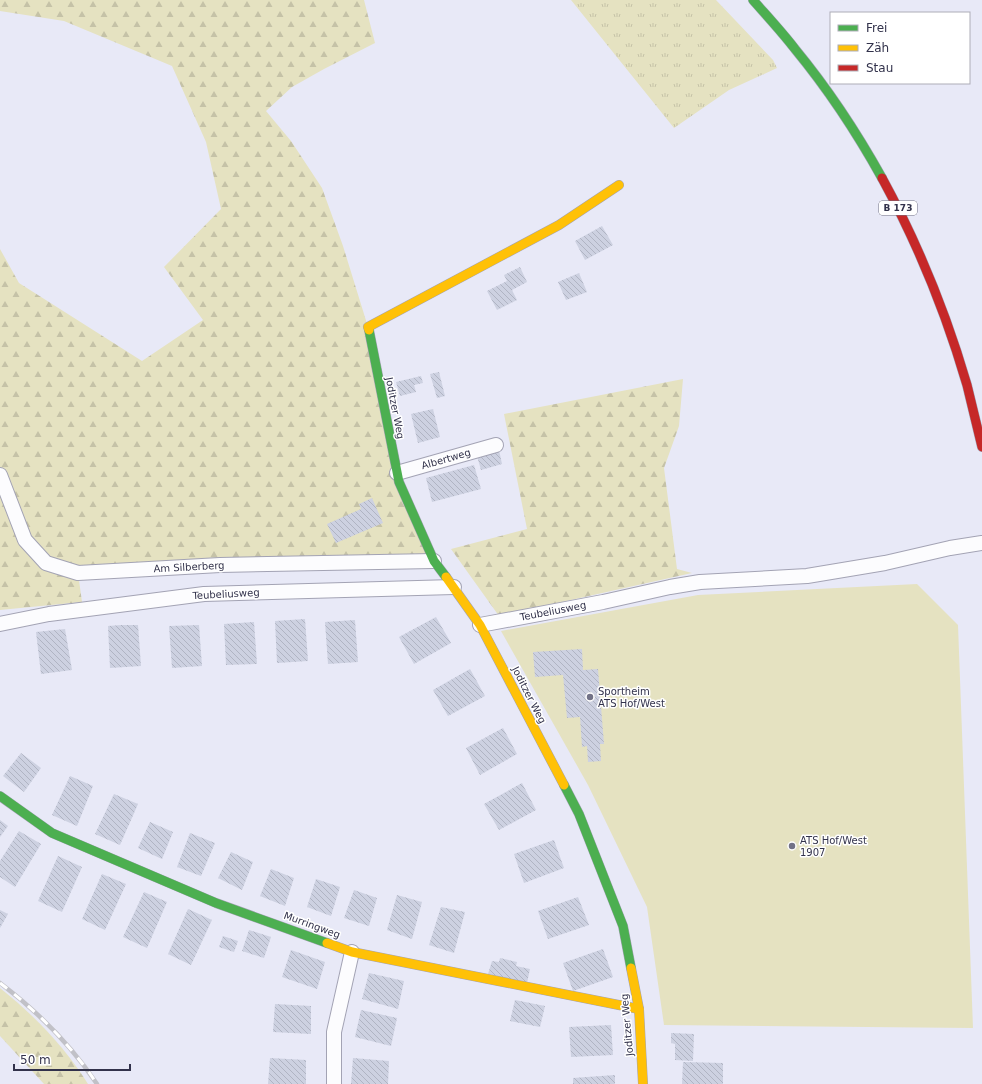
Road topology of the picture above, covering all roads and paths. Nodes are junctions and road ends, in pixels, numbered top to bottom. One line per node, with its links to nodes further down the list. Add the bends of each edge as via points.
1 (753, 0): 4 (street, B 173, via 792,43 830,94 883,178 936,292 965,377)
2 (619, 185): 5 (street, Joditzer Weg, via 559,225 368,327)
3 (496, 445): 5 (street, Albertweg)
4 (982, 447)
5 (397, 473): 8 (street, Joditzer Weg)
6 (0, 475): 8 (street, Am Silberberg, via 25,540 46,564 78,573 220,565)
7 (982, 543): 11 (street, Teubeliusweg, via 807,576 700,582)
8 (434, 561): 9 (street, Joditzer Weg)
9 (454, 587): 10 (street, Teubeliusweg, via 204,594 49,614); 11 (street, Joditzer Weg)
10 (0, 624)
11 (480, 625): 14 (street, Joditzer Weg, via 579,814 622,926)
12 (0, 796): 13 (street, Murringweg, via 52,833 216,902)
13 (352, 952): 14 (street, Murringweg); 15 (street, via 334,1032)
14 (639, 1009): 16 (street, Joditzer Weg)
15 (334, 1084)
16 (643, 1084)

